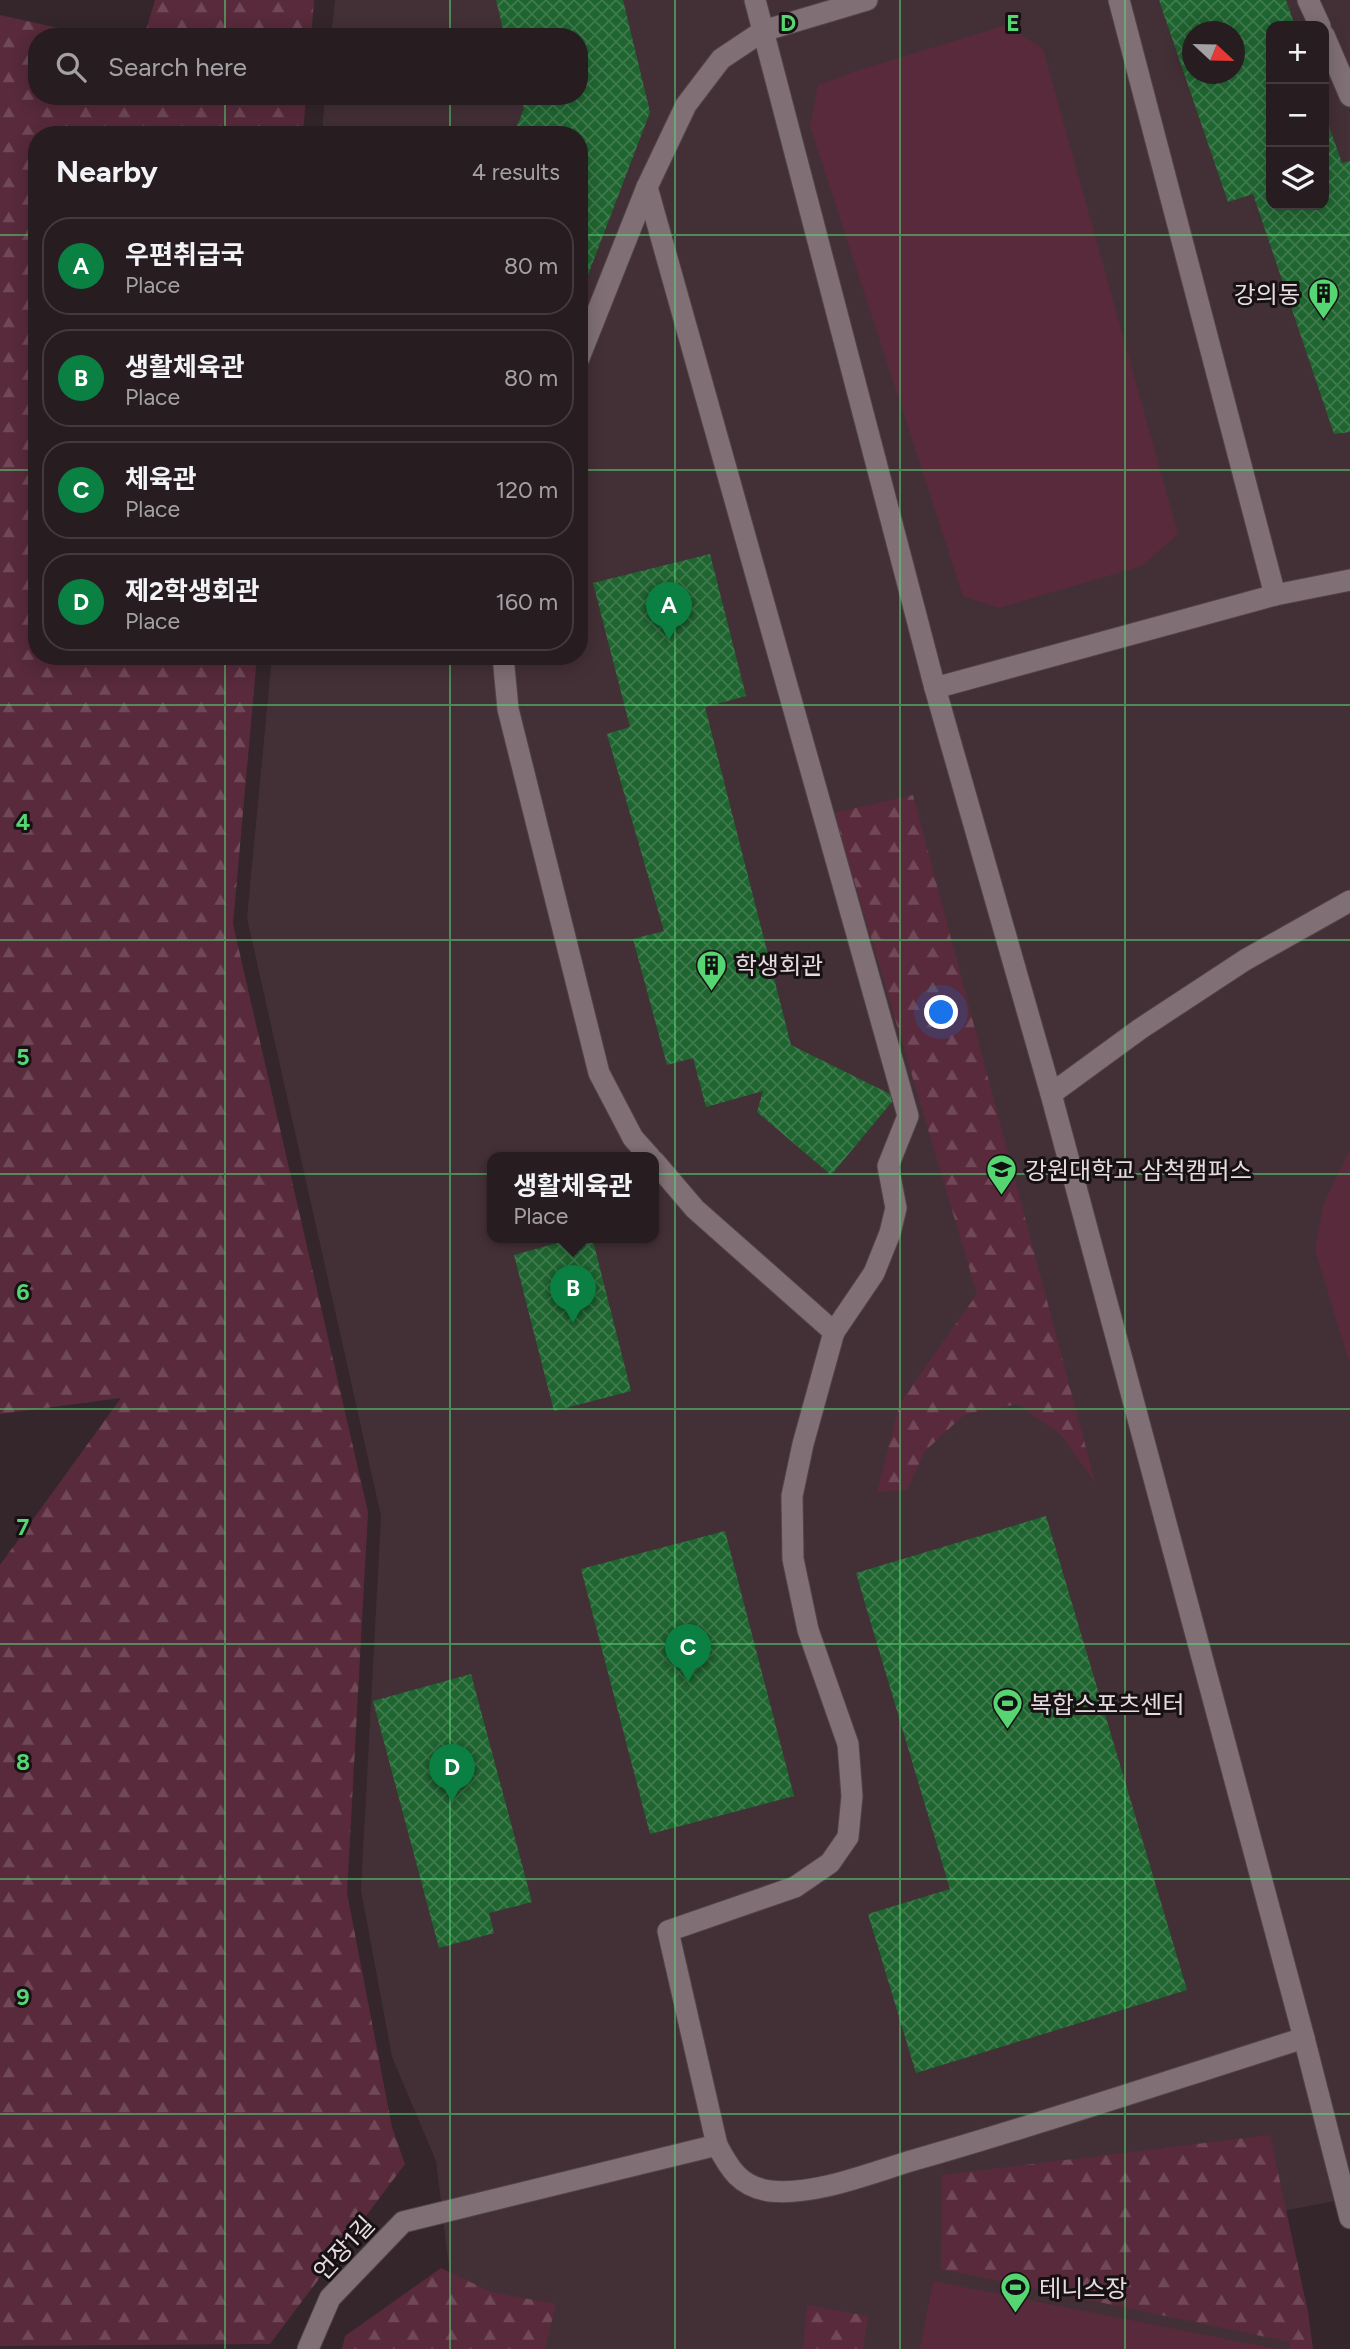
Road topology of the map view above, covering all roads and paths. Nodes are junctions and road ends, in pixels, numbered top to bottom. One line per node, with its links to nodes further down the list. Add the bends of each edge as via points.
1 (755, 0): 6 (street)
2 (867, 0): 6 (street)
3 (1119, 0): 12 (street)
4 (1308, 0): 5 (street)
5 (1318, 21)
6 (763, 31): 9 (street, via 721,59 686,104); 14 (street)
7 (1329, 47): 8 (street)
8 (1350, 96)
9 (647, 187): 10 (street); 19 (street, via 908,1116 888,1166 896,1208 890,1233 874,1273)
10 (588, 335)
11 (1350, 580): 12 (street)
12 (1275, 595): 14 (street)
13 (504, 665): 17 (street, via 508,709 599,1073 633,1138)
14 (935, 688): 16 (street)
15 (1350, 901): 16 (street, via 1245,960 1140,1028)
16 (1051, 1094): 20 (street)
17 (646, 1152)
18 (659, 1168): 19 (street, via 695,1209)
19 (834, 1332): 21 (street, via 792,1496 793,1559 808,1630 848,1744 852,1796 848,1837 830,1863 794,1887 668,1931)
20 (1304, 2038): 21 (street, via 818,2188 788,2192 744,2182 730,2171); 22 (street)
21 (717, 2145): 23 (street, 언장1길, via 403,2222 330,2298)
22 (1350, 2218)
23 (308, 2349)

